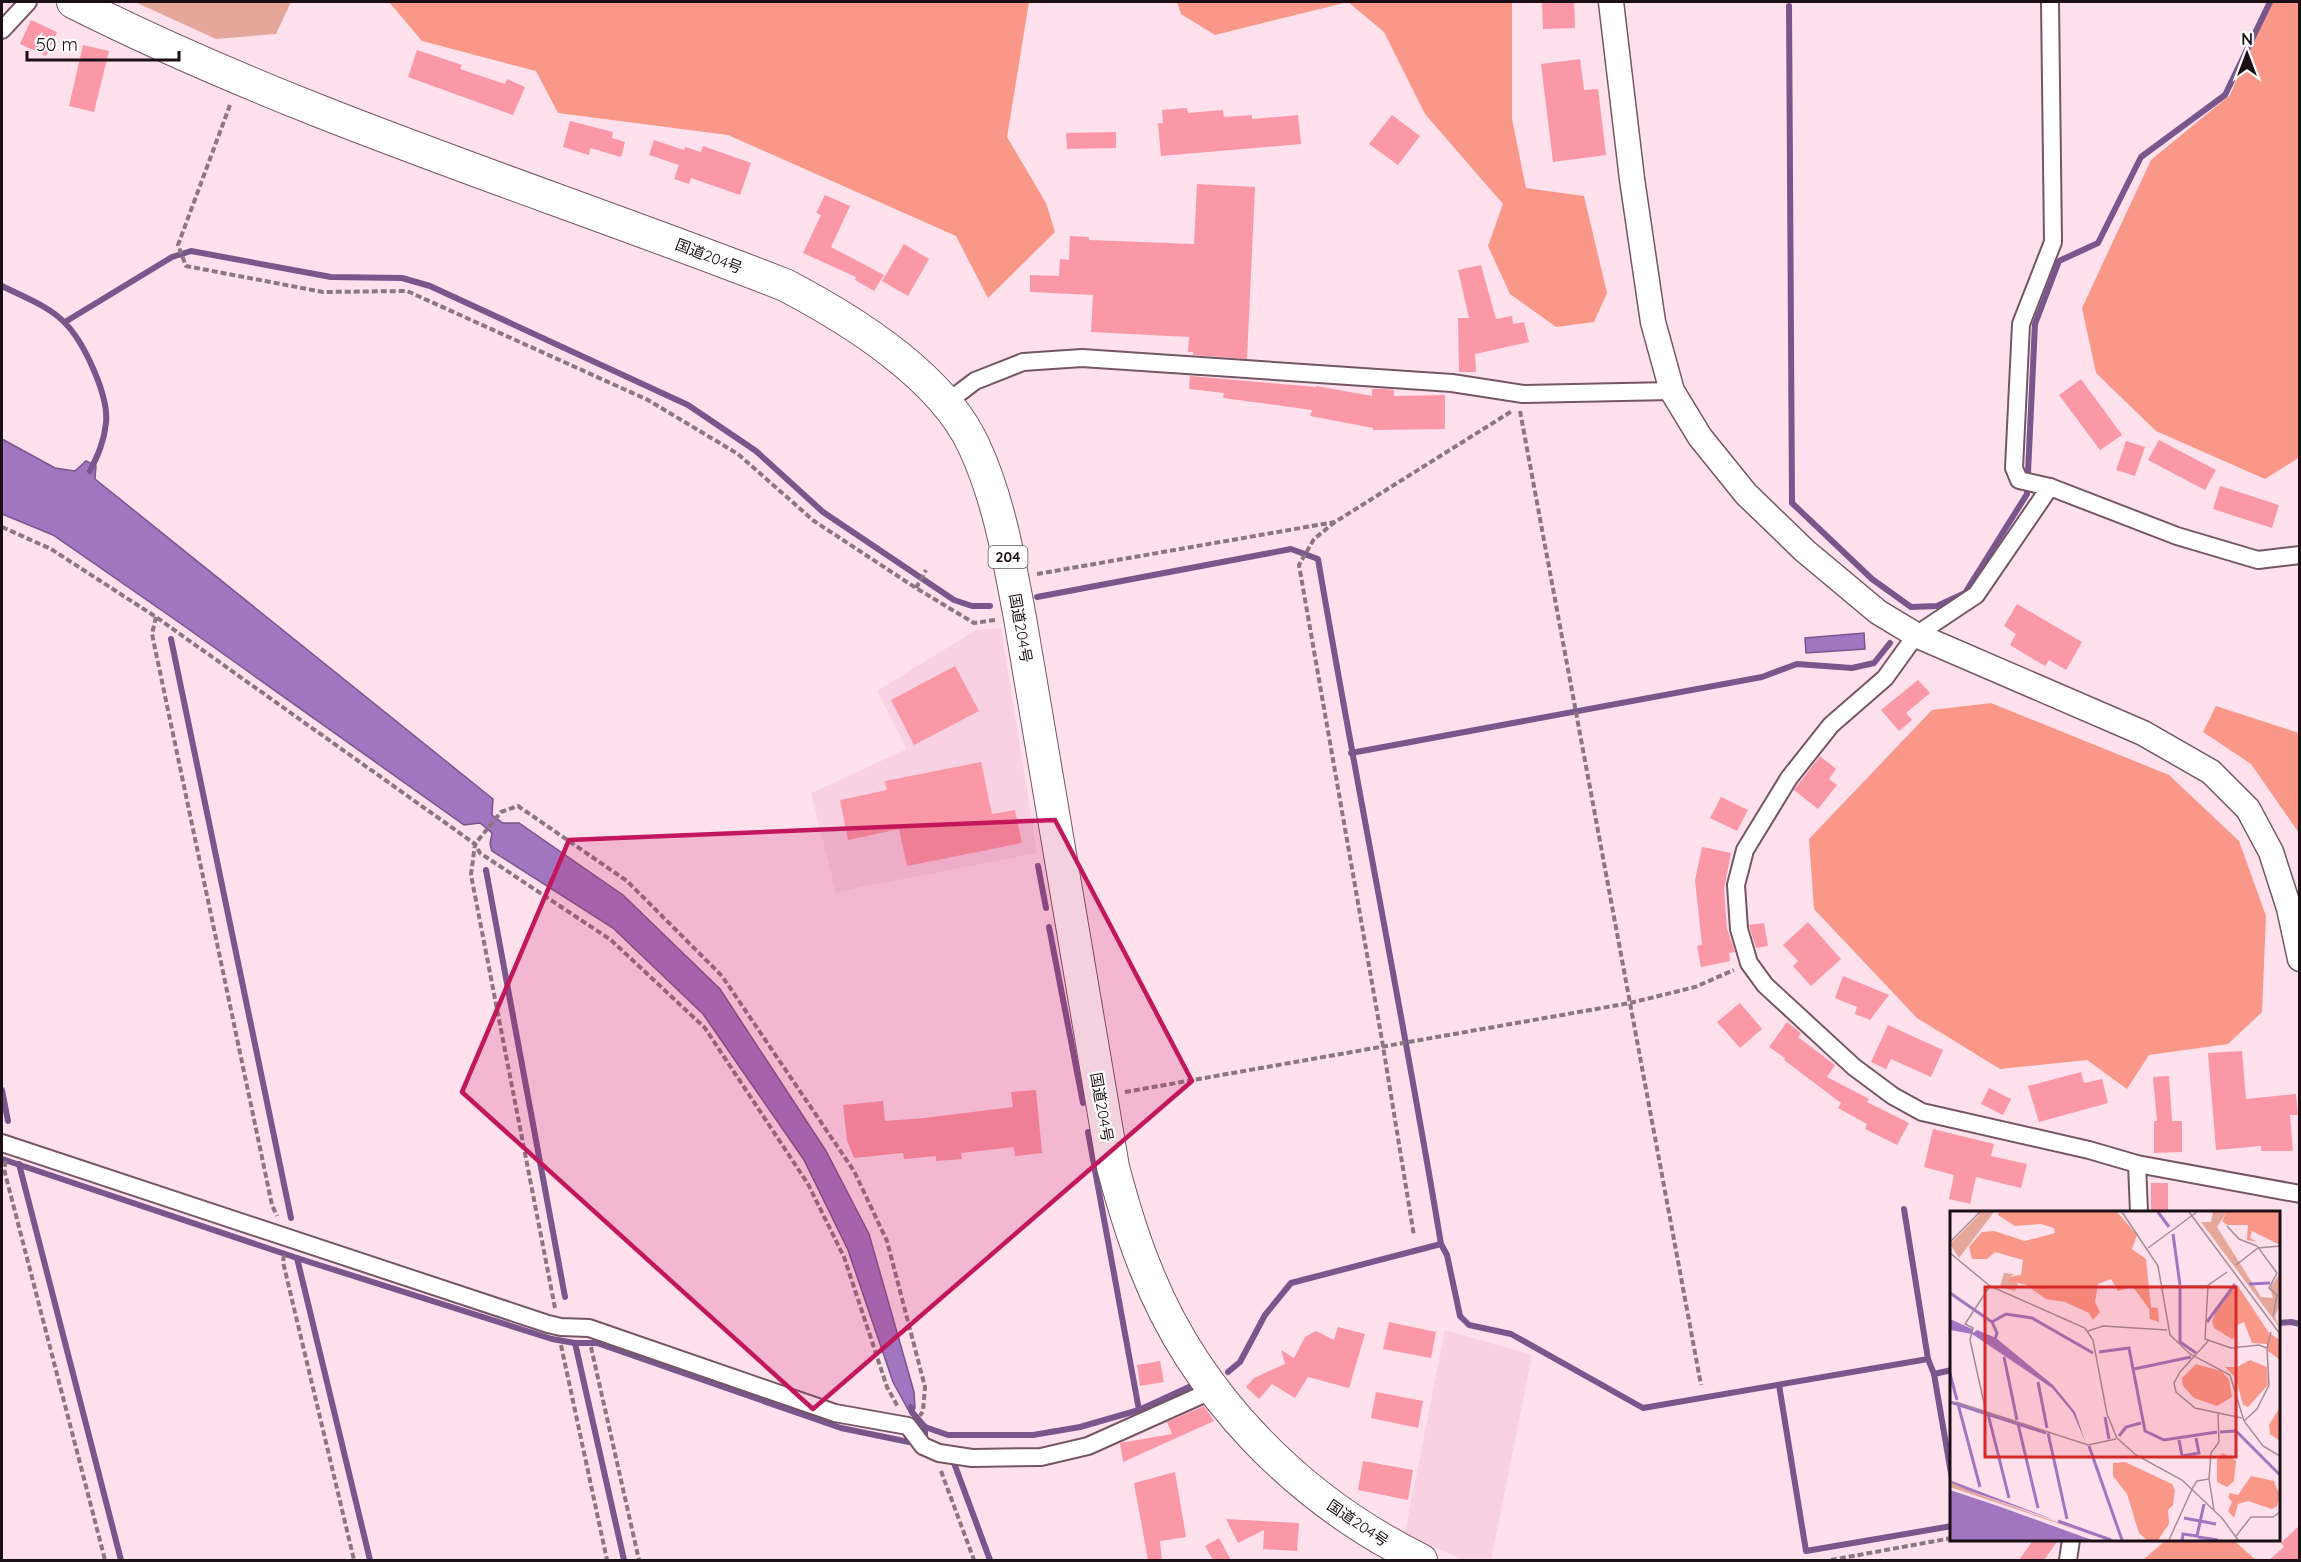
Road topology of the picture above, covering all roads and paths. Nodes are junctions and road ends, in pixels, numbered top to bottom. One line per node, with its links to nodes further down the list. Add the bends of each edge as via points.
1 (28, 2): 5 (street)
2 (72, 2): 8 (highway, 国道204号 / 204, via 161,45 304,105 785,285 831,309 875,340 916,372)
3 (1611, 2): 7 (street, via 1653,322)
4 (2050, 2): 9 (street, via 2053,242 2021,324 2014,468 2019,480)
5 (2, 30)
6 (230, 105): 15 (path, via 177,245 186,266 323,292 407,291 648,400 738,454 814,521)
7 (1672, 391): 8 (street, via 1523,394 1452,383 1082,358 1023,362 975,381); 18 (street, via 1700,437 1746,494 1805,551 1878,612)
8 (946, 403): 14 (highway, 国道204号 / 204, via 973,443 992,490)
9 (2043, 485): 12 (street, via 2177,536 2258,560); 18 (street, via 1976,595)
10 (1335, 522): 14 (path); 22 (path, via 1519,407); 23 (path, via 1314,539 1299,565)
11 (2, 527): 16 (path, via 51,549)
12 (2300, 555)
13 (926, 570): 15 (path)
14 (1012, 579): 17 (highway, 国道204号 / 204)
15 (916, 588): 17 (path, via 974,623)
16 (156, 617): 19 (path); 32 (path, via 154,646 272,1205)
17 (1020, 618): 24 (highway, 国道204号 / 204)
18 (1916, 635): 20 (street, via 2143,733 2211,772 2248,809 2271,852); 21 (street, via 1885,678 1831,725 1789,778 1745,850 1736,885 1739,929)
19 (475, 844): 34 (path, via 471,874 552,1298); 39 (path, via 501,812 518,806 627,881 722,976 854,1171 887,1241 925,1387); 40 (path, via 480,853 610,940 705,1028 808,1184 844,1257 887,1387)
20 (2300, 958)
21 (1749, 963): 22 (path, via 1695,987); 27 (street, via 1765,985 1854,1066 1922,1112)
22 (1630, 1003): 23 (path); 37 (path)
23 (1383, 1046): 24 (path); 31 (path)
24 (1100, 1096): 38 (highway, 国道204号 / 204, via 1113,1167 1146,1269 1168,1316)
25 (2, 1128): 26 (street)
26 (6, 1145): 32 (street)
27 (2137, 1164): 29 (street); 30 (street)
28 (4, 1170): 44 (path)
29 (2300, 1194)
30 (2139, 1211)
31 (1414, 1236)
32 (286, 1237): 34 (street)
33 (283, 1262): 45 (path)
34 (561, 1327): 40 (street, via 589,1328 835,1413)
35 (591, 1350): 47 (path)
36 (561, 1352): 46 (path)
37 (1701, 1385)
38 (1213, 1390): 41 (street, via 1088,1446 1041,1457 972,1458); 49 (highway, 国道204号 / 204, via 1283,1466 1332,1508)
39 (923, 1411)
40 (910, 1429): 41 (street, via 923,1446)
41 (939, 1453): 48 (path, via 939,1467)
42 (1950, 1538): 50 (path)
43 (2071, 1541): 51 (street)
44 (105, 1560)
45 (354, 1560)
46 (608, 1560)
47 (639, 1560)
48 (974, 1560)
49 (1421, 1560)
50 (1831, 1560)
51 (2068, 1560)

